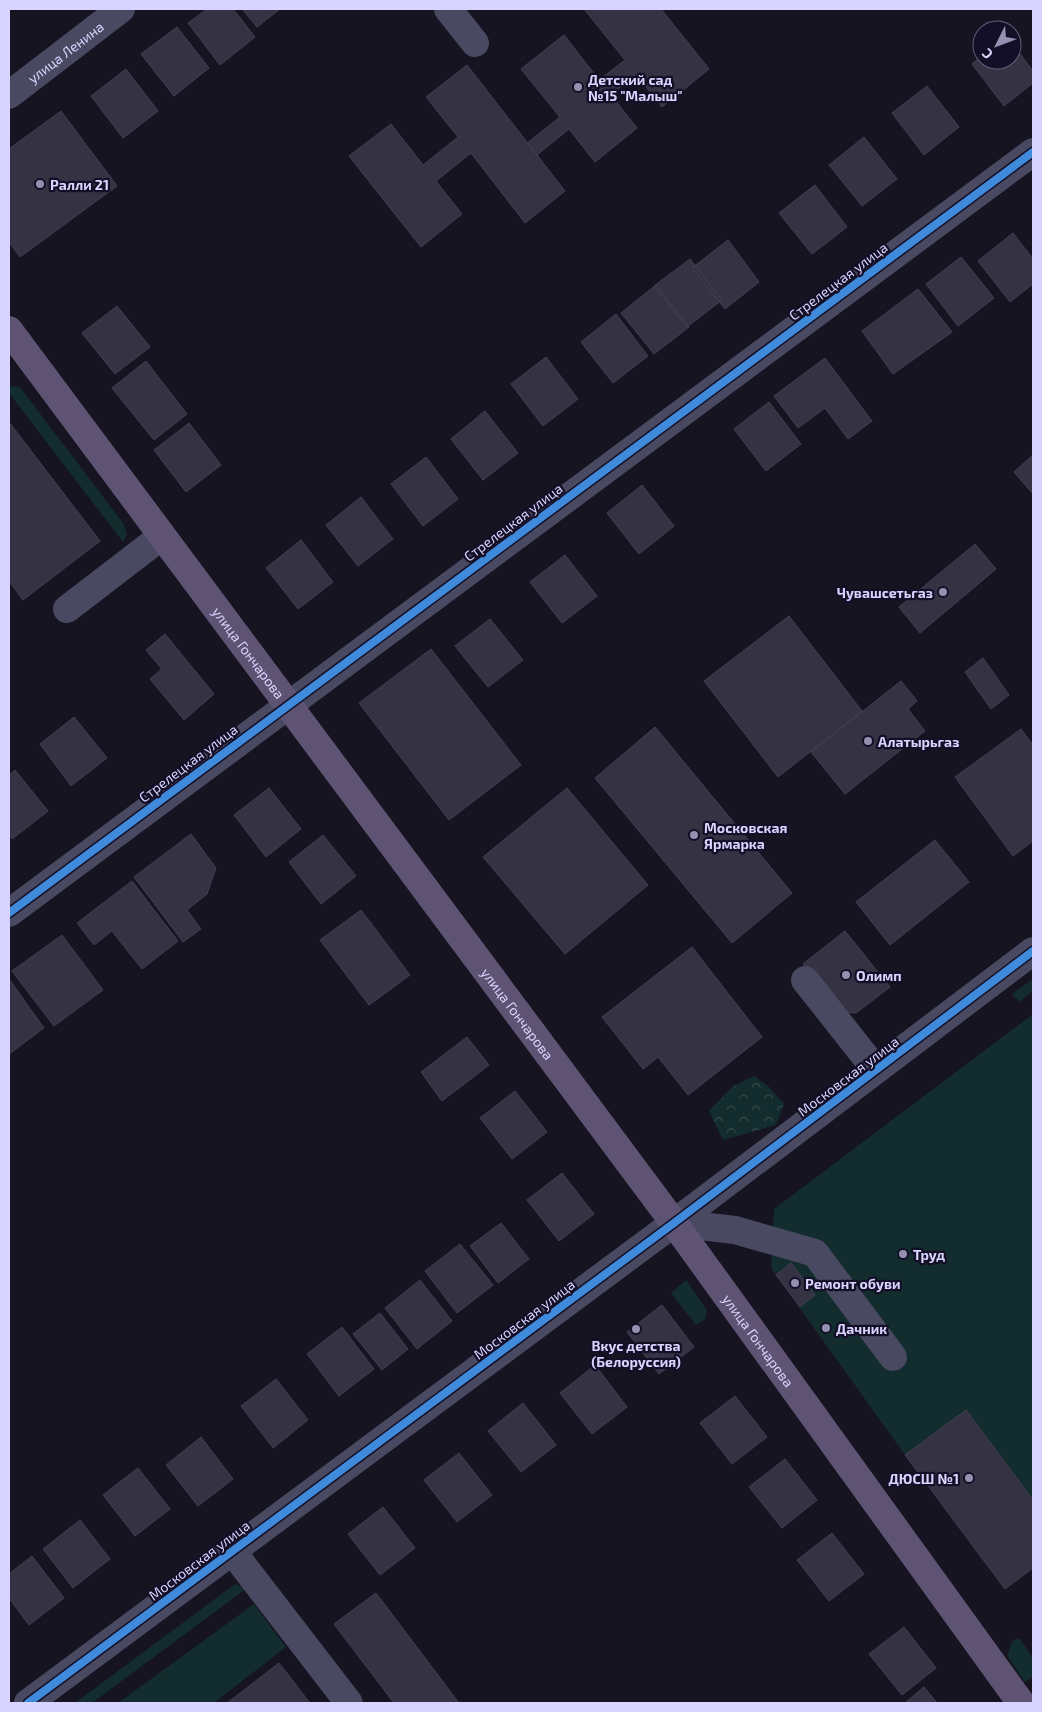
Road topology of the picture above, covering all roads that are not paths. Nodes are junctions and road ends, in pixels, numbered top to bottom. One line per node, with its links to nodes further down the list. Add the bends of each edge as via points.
1 (121, 9): 4 (street, улица Ленина)
2 (448, 9): 3 (street)
3 (475, 43)
4 (9, 95)
5 (1033, 152): 9 (street, Стрелецкая улица)
6 (12, 340): 7 (main road, улица Гончарова)
7 (162, 536): 8 (street); 9 (main road, улица Гончарова)
8 (67, 609)
9 (288, 704): 10 (street, Стрелецкая улица); 14 (main road, улица Гончарова)
10 (9, 913)
11 (1033, 951): 13 (street, Московская улица)
12 (805, 980): 13 (street)
13 (876, 1070): 14 (street, Московская улица)
14 (674, 1223): 15 (street, via 735,1230 816,1253); 16 (street, Московская улица); 19 (main road, улица Гончарова)
15 (893, 1357)
16 (232, 1550): 17 (street, Московская улица); 18 (street)
17 (28, 1703)
18 (349, 1703)
19 (1021, 1703)

